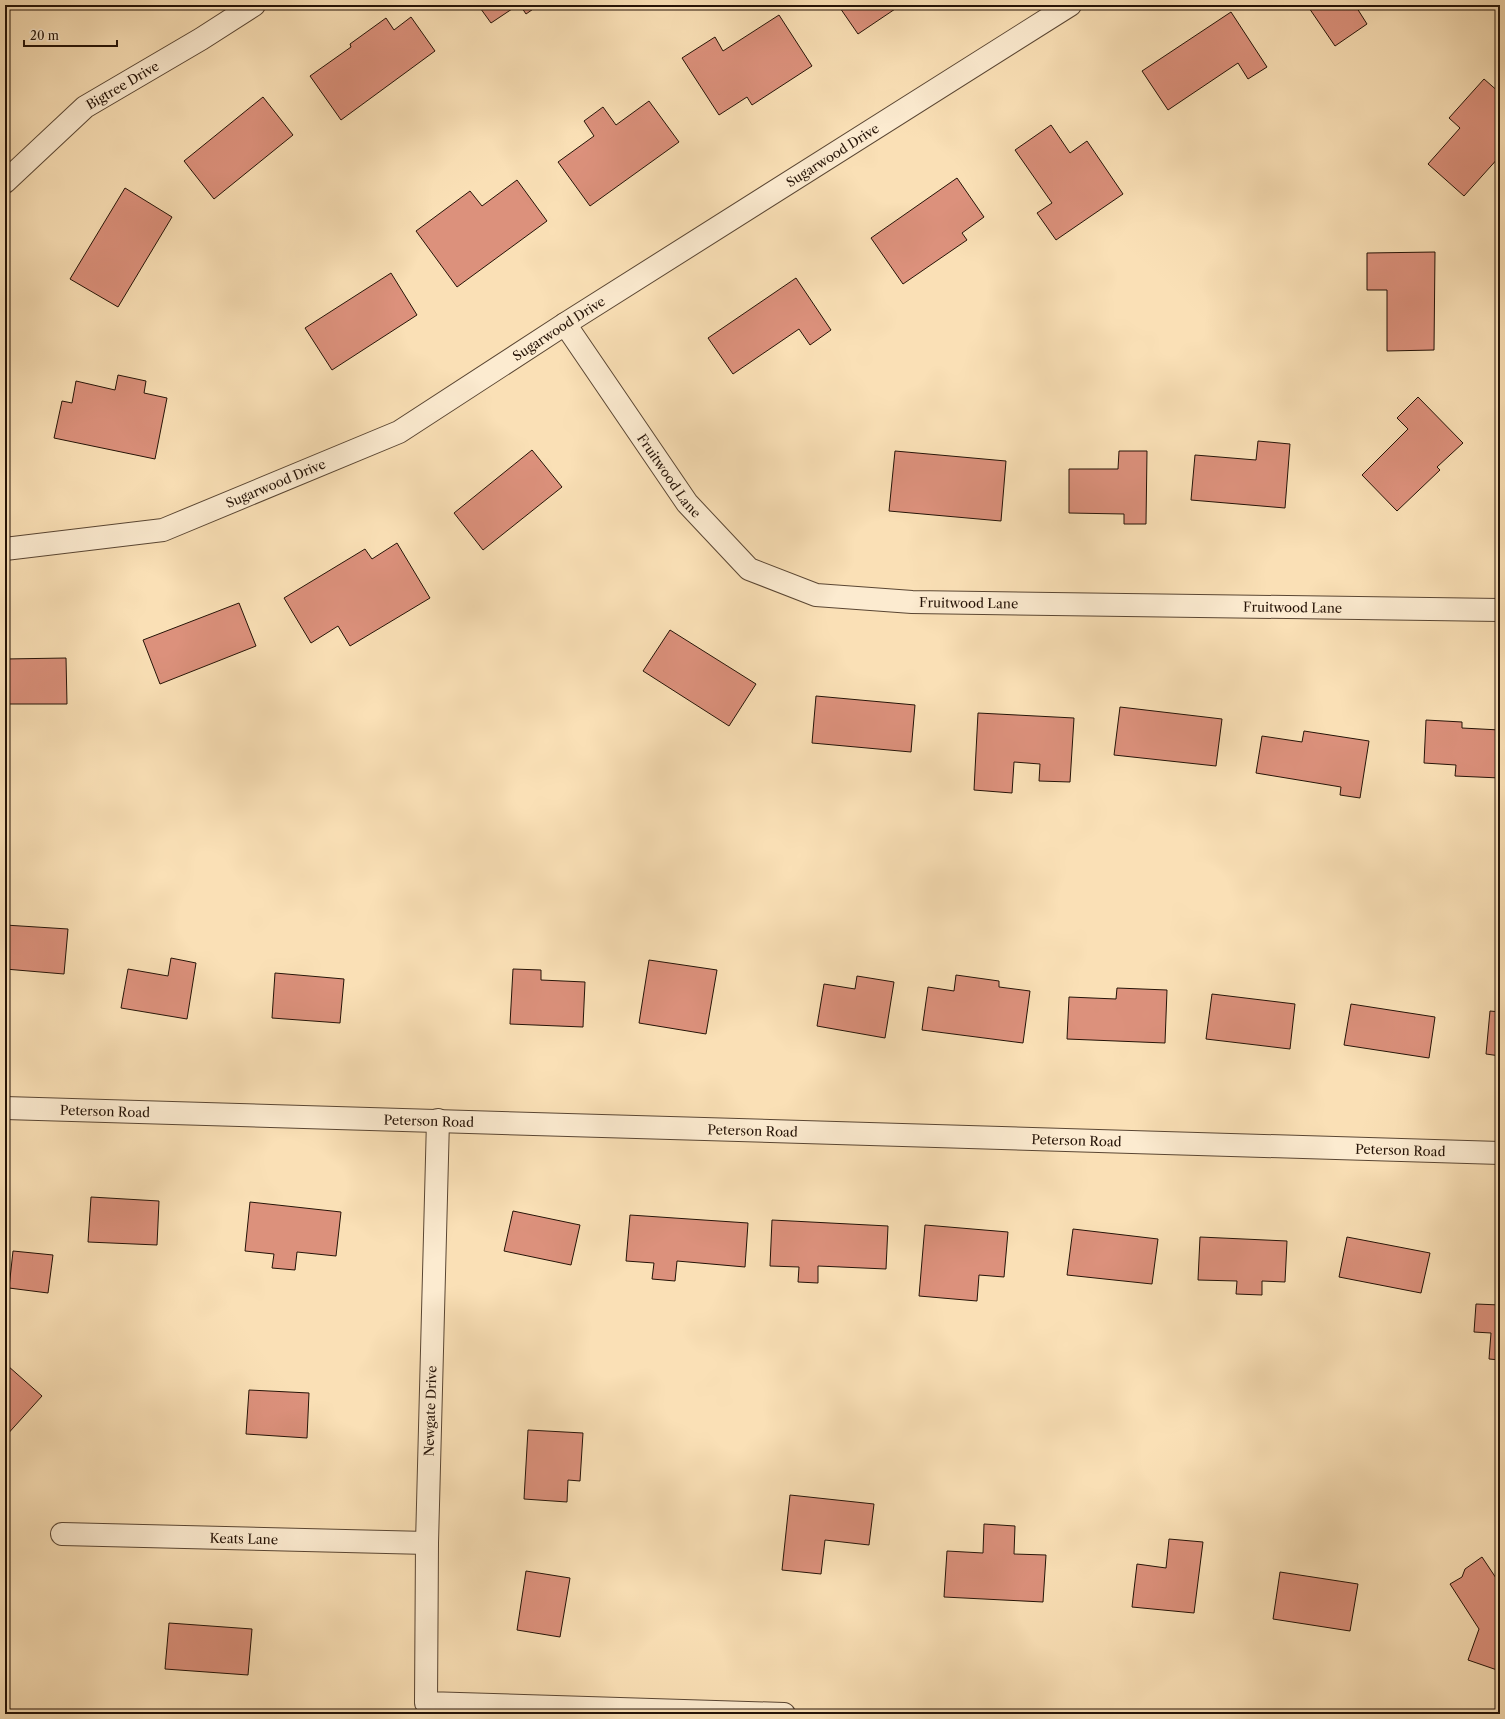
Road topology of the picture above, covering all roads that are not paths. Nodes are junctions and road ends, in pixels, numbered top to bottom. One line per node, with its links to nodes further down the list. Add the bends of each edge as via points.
1 (254, 5): 3 (street, Bigtree Drive, via 85,107)
2 (1070, 5): 4 (street, Sugarwood Drive)
3 (5, 182)
4 (565, 324): 5 (street, Sugarwood Drive, via 400,432 163,530); 6 (street, Fruitwood Lane, via 687,504 749,569 816,594 912,602)
5 (5, 549)
6 (1500, 610)
7 (5, 1108): 8 (street, Peterson Road)
8 (438, 1120): 9 (street, Peterson Road); 11 (street, Newgate Drive)
9 (1500, 1153)
10 (62, 1534): 11 (street, Keats Lane)
11 (427, 1543): 12 (street, Newgate Drive, via 426,1703)
12 (784, 1714)

